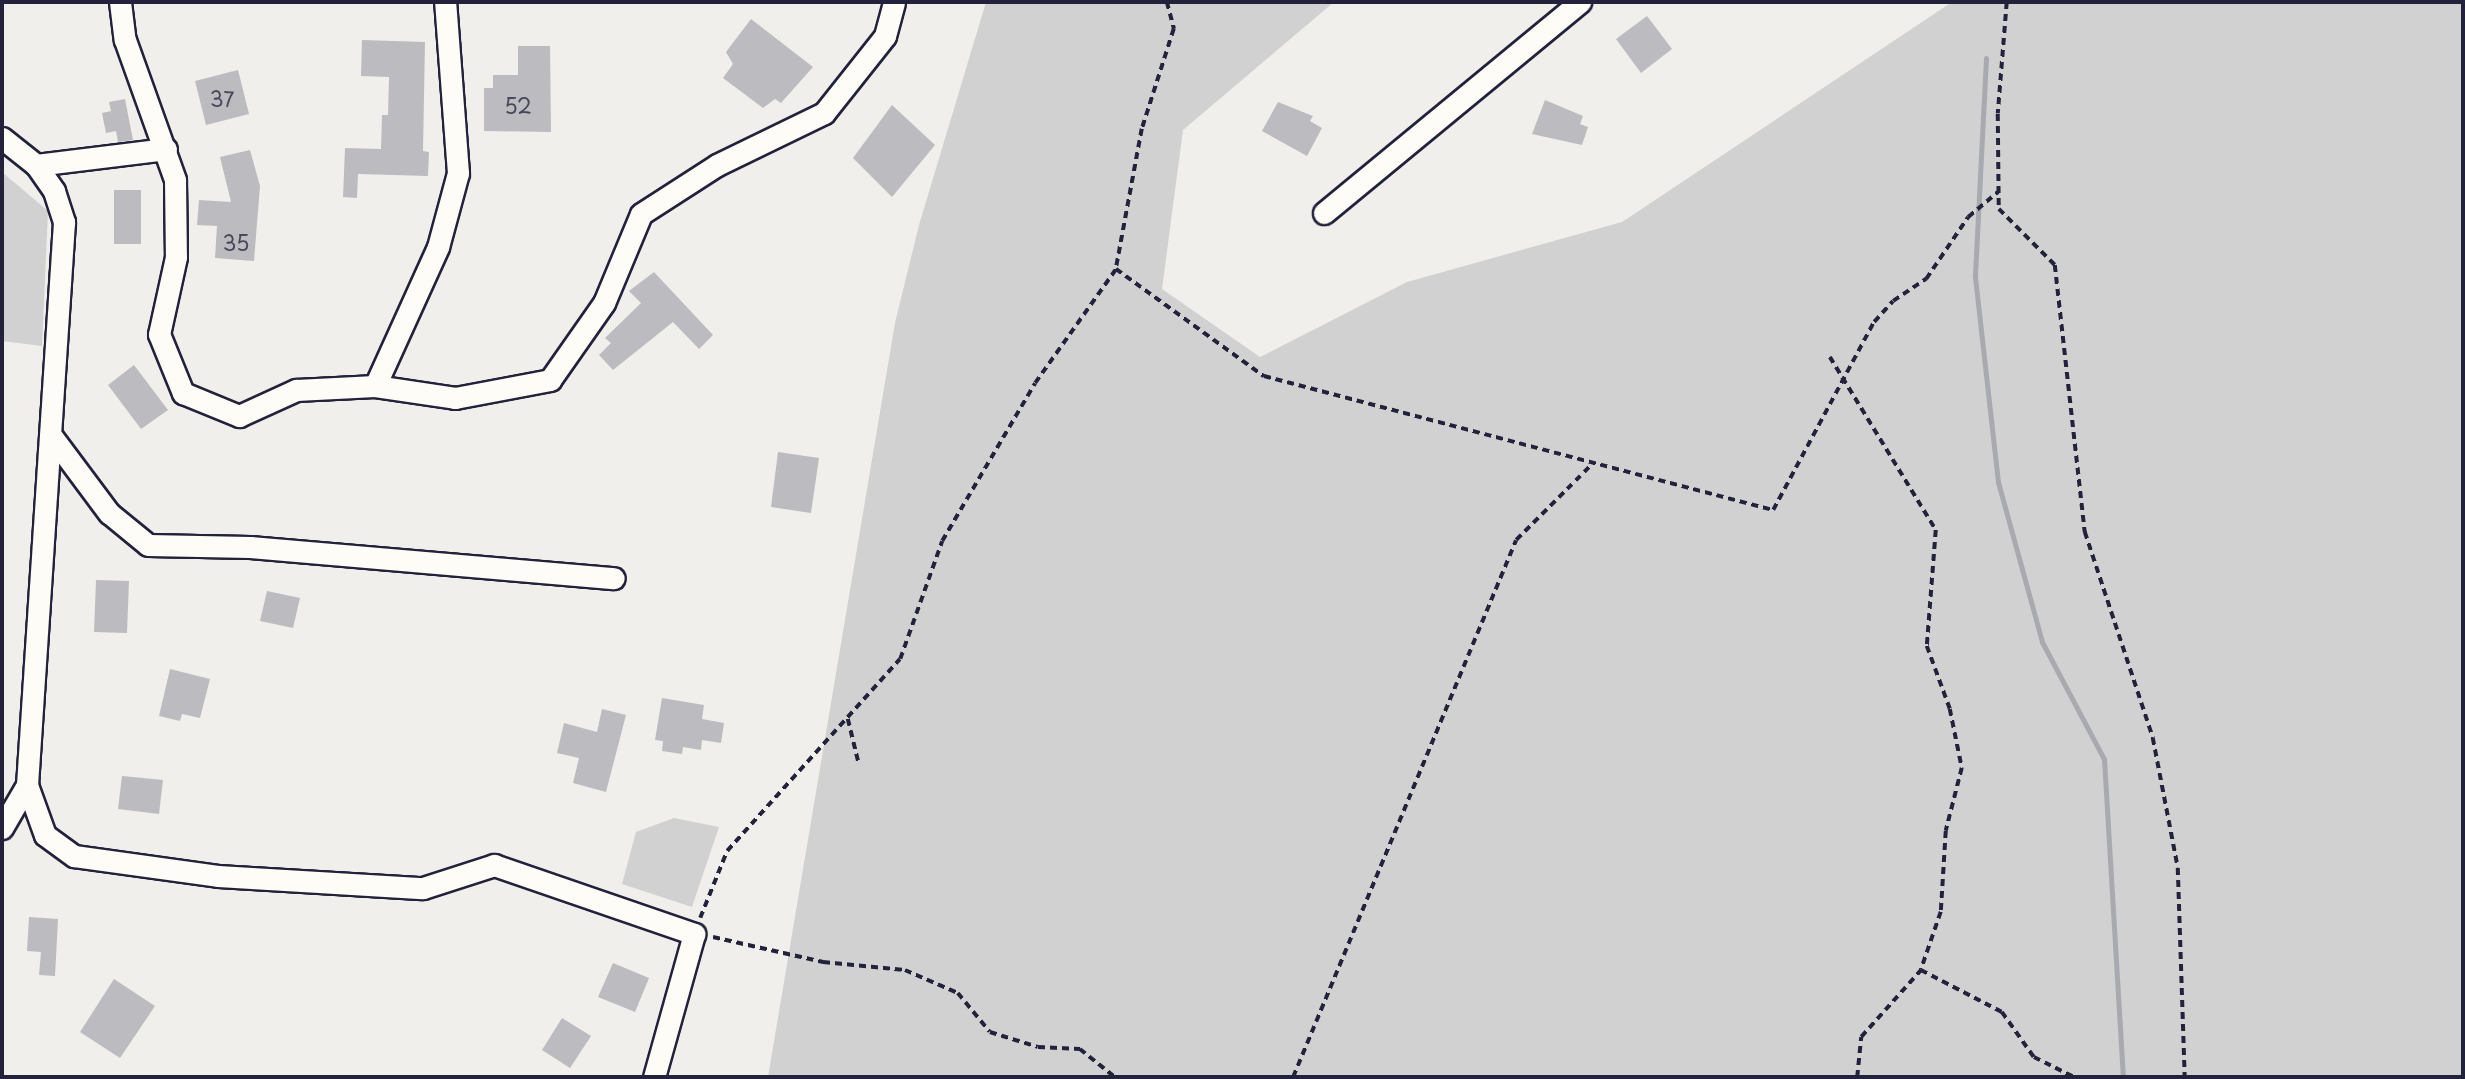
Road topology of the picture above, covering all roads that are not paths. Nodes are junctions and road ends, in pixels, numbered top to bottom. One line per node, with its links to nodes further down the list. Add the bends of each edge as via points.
1 (120, 2): 6 (street, via 124,40)
2 (445, 2): 9 (street, via 458,173 438,247)
3 (894, 2): 9 (street, via 884,36 824,113 717,165 641,214 604,303 550,380 455,398)
4 (1580, 2): 8 (street)
5 (2, 138): 7 (street)
6 (166, 149): 7 (street); 9 (street, via 175,180 176,257 159,334 183,393 239,416 296,390)
7 (36, 165): 10 (street, via 54,191 64,222)
8 (1324, 213)
9 (375, 386)
10 (53, 438): 11 (street, via 109,513 148,545 250,547); 12 (street)
11 (614, 578)
12 (27, 785): 13 (street); 14 (street, via 45,835 74,856 218,876 423,888 494,865 694,934)
13 (2, 828)
14 (654, 1077)

